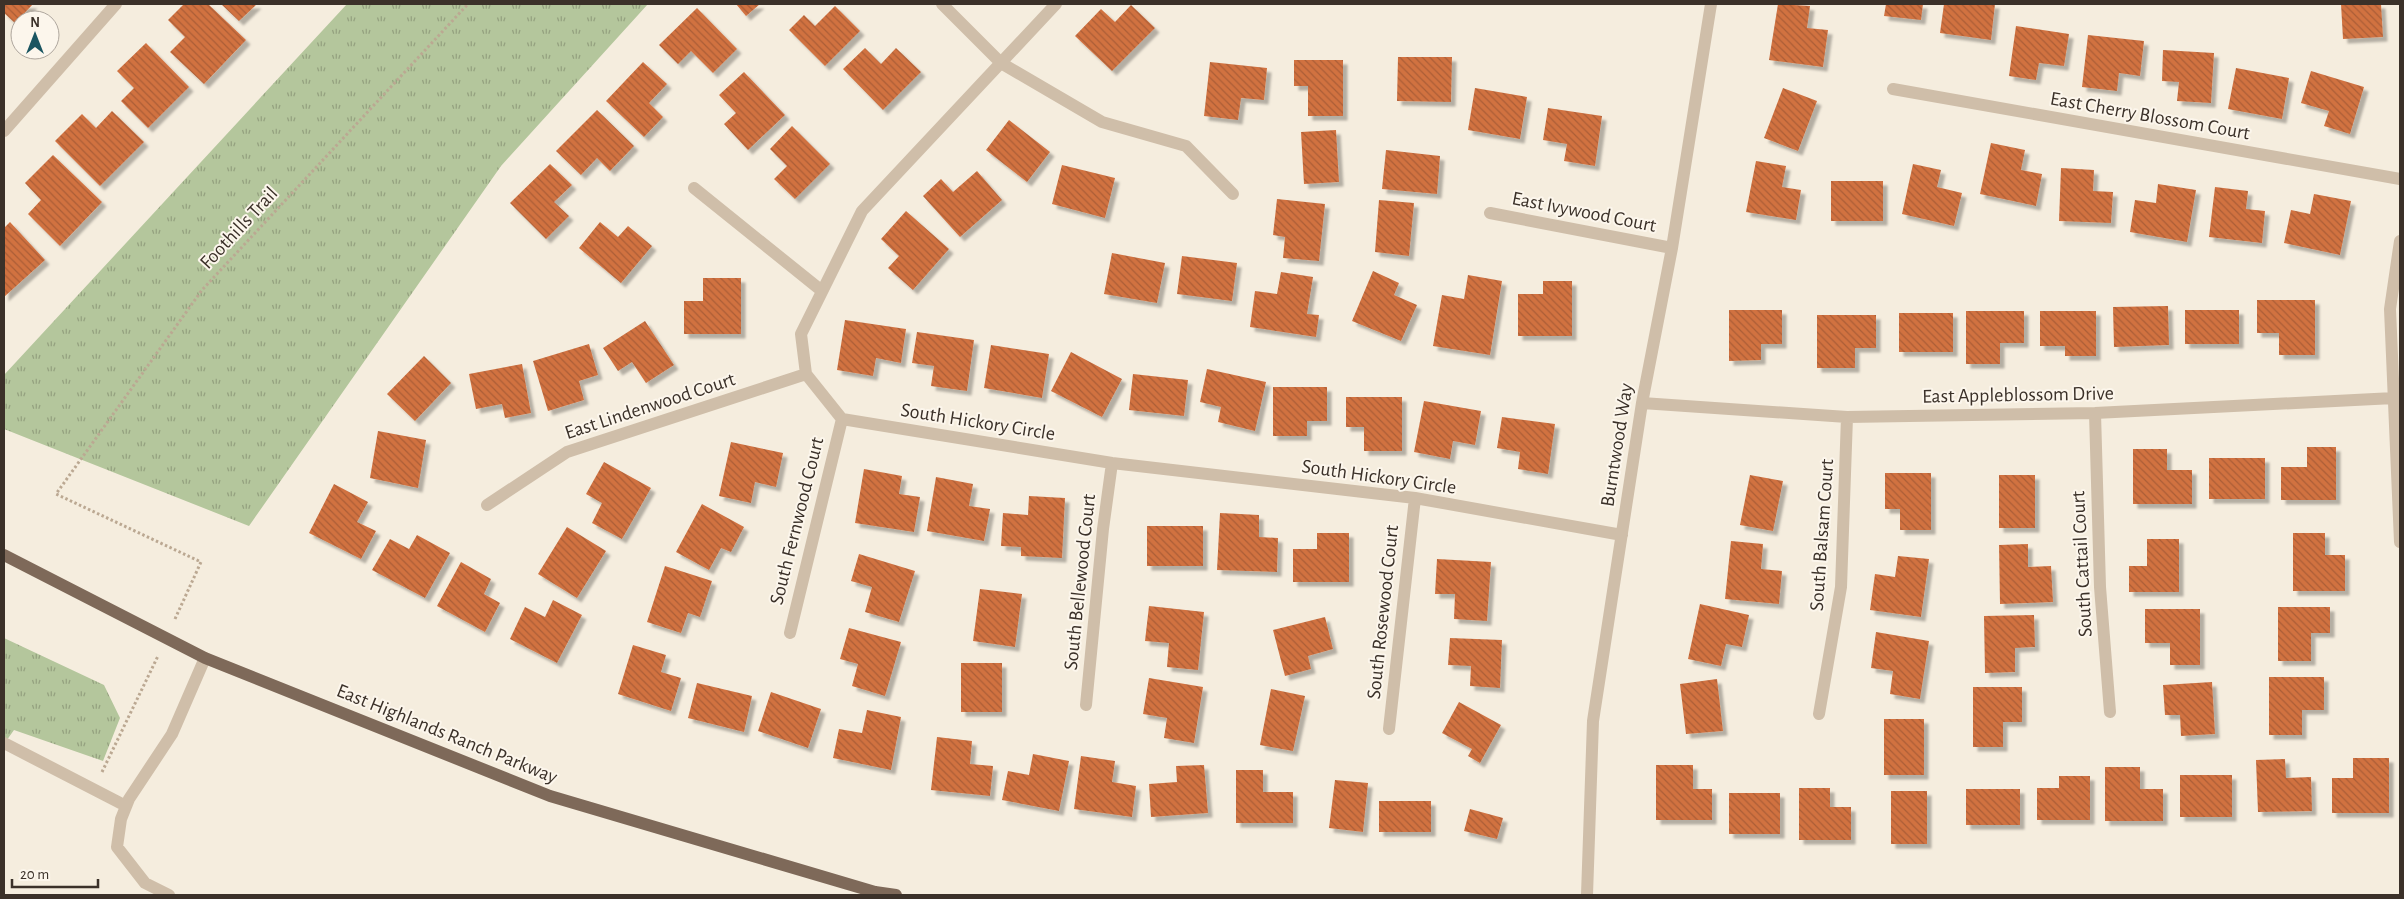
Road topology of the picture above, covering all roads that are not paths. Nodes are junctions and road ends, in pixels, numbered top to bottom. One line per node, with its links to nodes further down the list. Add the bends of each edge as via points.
1 (116, 4): 7 (street)
2 (942, 4): 5 (street)
3 (1056, 4): 5 (street)
4 (1711, 4): 13 (street, Burntwood Way)
5 (1002, 63): 10 (street, via 1102,122 1186,146); 14 (street, via 862,211)
6 (1893, 89): 8 (street, East Cherry Blossom Court)
7 (4, 131)
8 (2400, 179)
9 (694, 188): 14 (street)
10 (1233, 194)
11 (1490, 212): 13 (street, East Ivywood Court)
12 (2400, 241): 16 (street, via 2390,309)
13 (1672, 248): 17 (street, Burntwood Way)
14 (822, 291): 15 (street, via 801,334)
15 (806, 374): 20 (street); 23 (street, East Lindenwood Court, via 567,452)
16 (2394, 398): 18 (street, East Appleblossom Drive); 25 (street)
17 (1642, 403): 19 (street, East Appleblossom Drive); 24 (street, Burntwood Way)
18 (2095, 413): 19 (street, East Appleblossom Drive); 30 (street, South Cattail Court, via 2100,587)
19 (1847, 417): 31 (street, South Balsam Court, via 1841,587)
20 (842, 419): 21 (street, South Hickory Circle); 27 (street, South Fernwood Court)
21 (1112, 463): 22 (street, South Hickory Circle); 29 (street, South Bellewood Court)
22 (1415, 498): 24 (street, South Hickory Circle); 32 (street, South Rosewood Court)
23 (487, 505)
24 (1622, 535): 37 (street, Burntwood Way, via 1593,722)
25 (2400, 542)
26 (4, 555): 28 (main road, East Highlands Ranch Parkway)
27 (790, 633)
28 (205, 658): 34 (street, via 172,734); 36 (main road, East Highlands Ranch Parkway, via 550,796 865,889)
29 (1086, 705)
30 (2110, 712)
31 (1819, 714)
32 (1389, 729)
33 (4, 744): 34 (street)
34 (126, 806): 35 (street, via 117,848 145,883)
35 (169, 895)
36 (896, 895)
37 (1587, 895)

